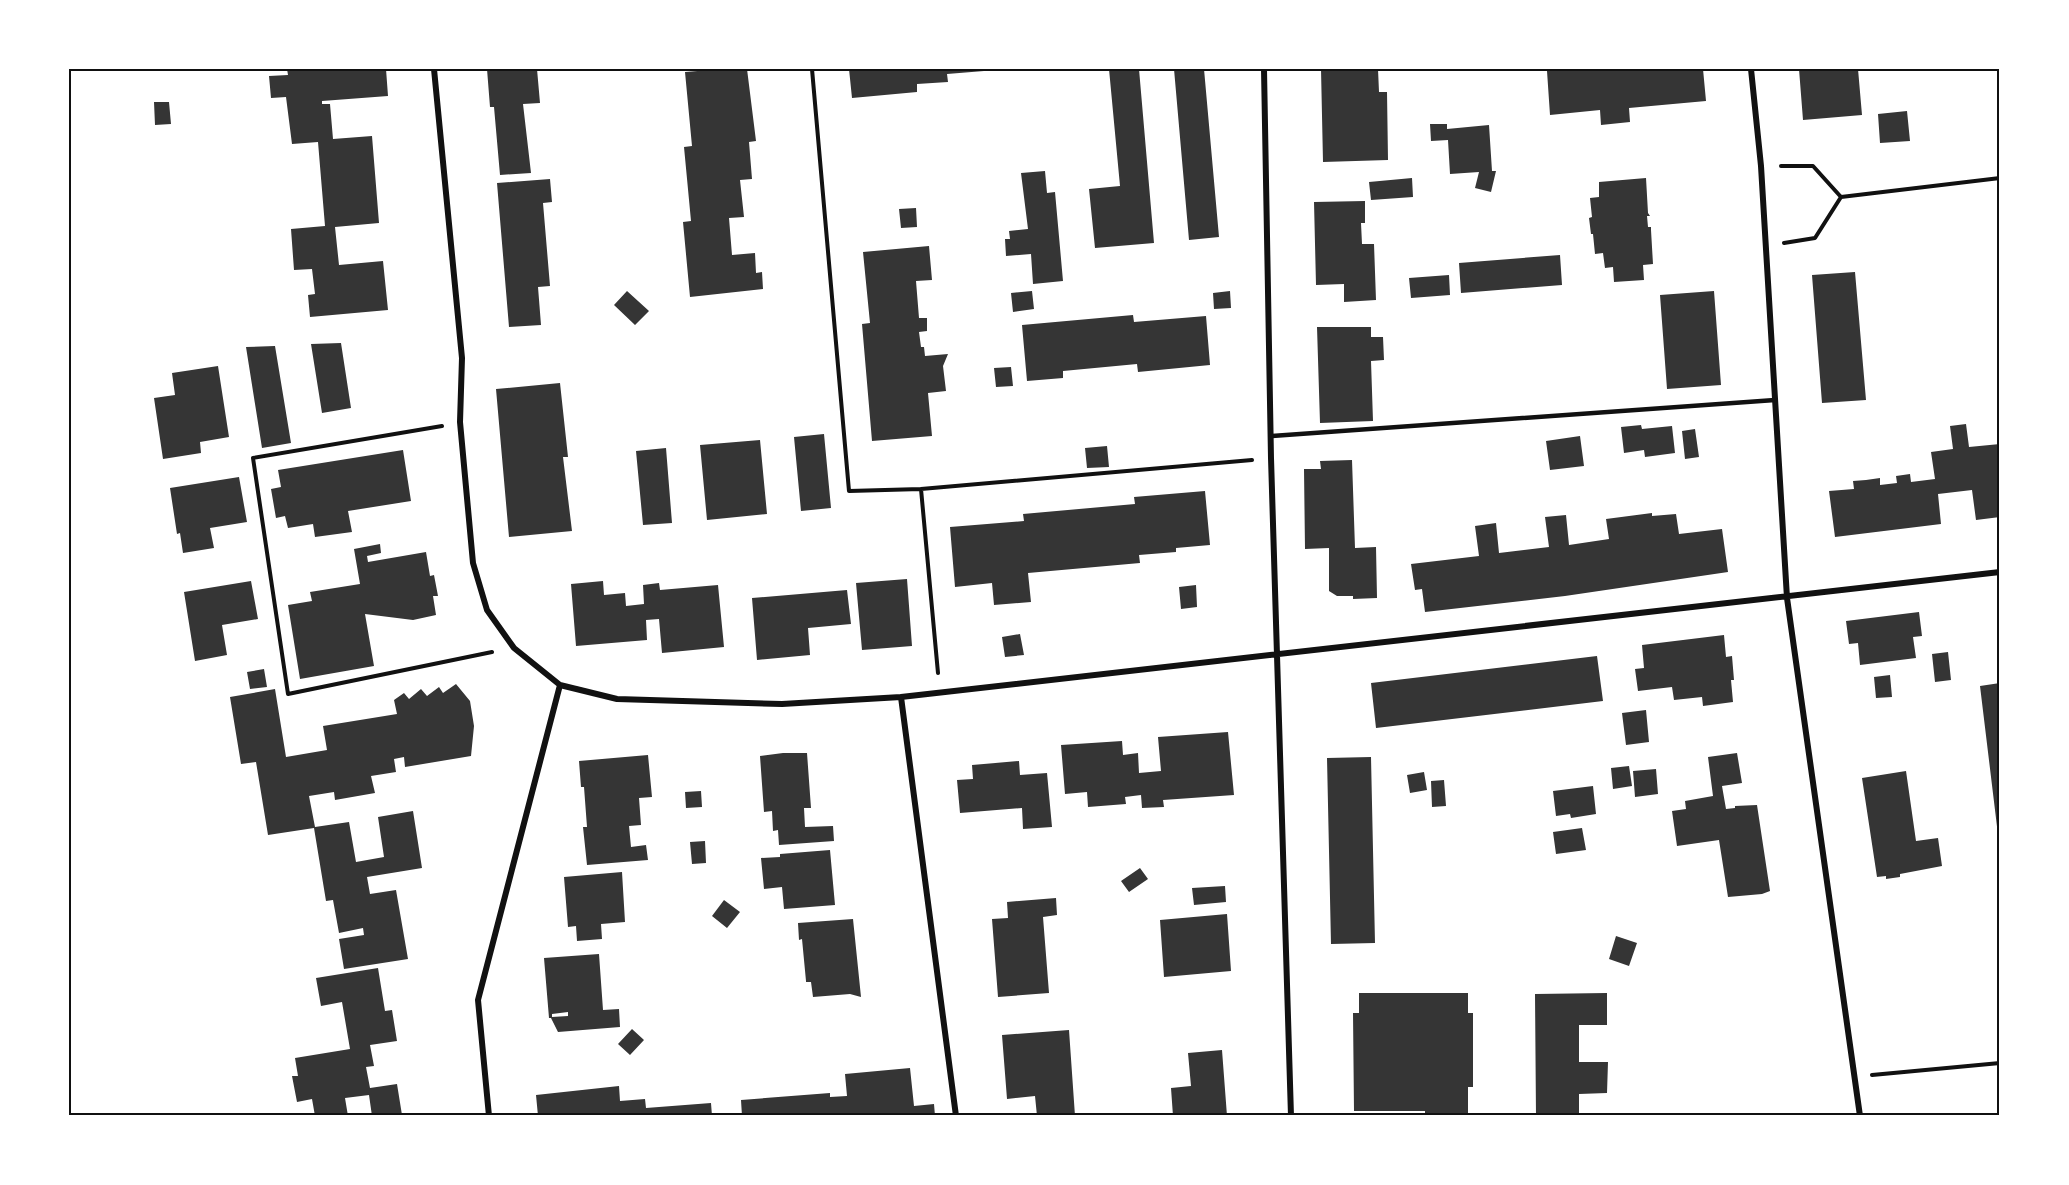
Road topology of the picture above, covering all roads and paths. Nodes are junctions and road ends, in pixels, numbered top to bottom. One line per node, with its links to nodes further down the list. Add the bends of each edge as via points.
1 (434, 69): 10 (street, via 462,358)
2 (812, 69): 13 (path, via 849,491)
3 (1264, 69): 11 (street)
4 (1751, 69): 5 (street)
5 (1761, 166): 7 (path, via 1813,166); 8 (street)
6 (2000, 178): 7 (path)
7 (1841, 197): 8 (path, via 1815,238)
8 (1766, 247): 9 (street)
9 (1775, 400): 11 (lane); 15 (street)
10 (460, 422): 16 (street, via 473,563 487,610); 16 (path, via 253,458 288,694)
11 (1272, 436): 12 (street)
12 (1271, 458): 13 (path); 17 (street)
13 (921, 489): 19 (path)
14 (2000, 572): 15 (street)
15 (1787, 598): 17 (street); 22 (street)
16 (514, 648): 18 (street)
17 (1277, 655): 19 (street); 25 (street)
18 (560, 685): 20 (street, via 617,699 782,704); 23 (street, via 478,1000)
19 (941, 693): 20 (street)
20 (902, 697): 24 (street)
21 (2000, 1063): 22 (path)
22 (1854, 1077): 26 (street)
23 (489, 1116)
24 (956, 1116)
25 (1291, 1116)
26 (1860, 1116)

